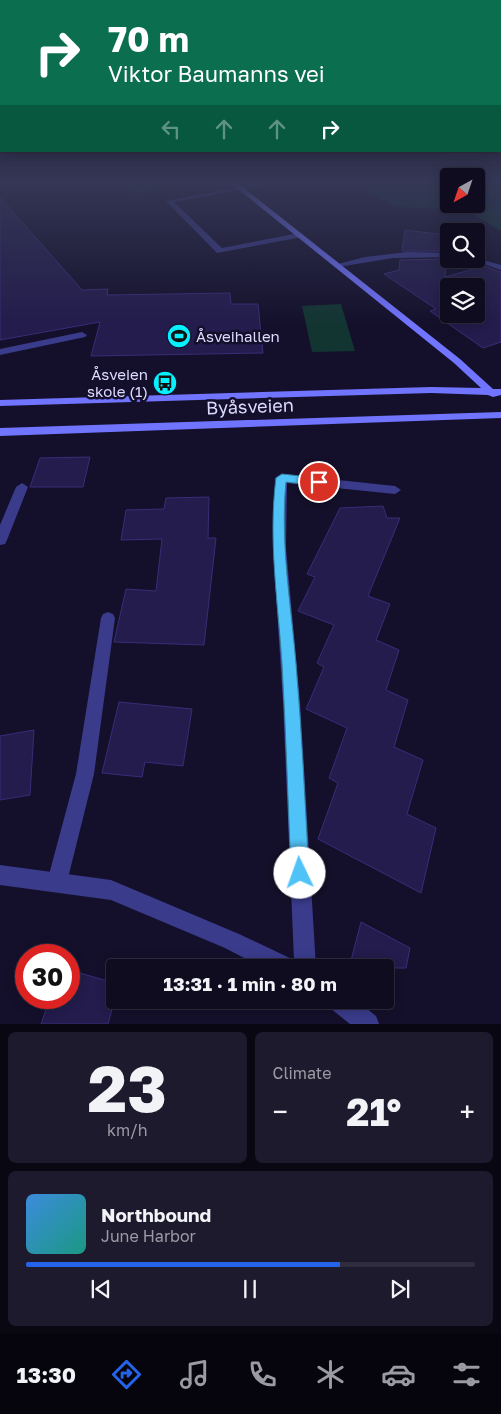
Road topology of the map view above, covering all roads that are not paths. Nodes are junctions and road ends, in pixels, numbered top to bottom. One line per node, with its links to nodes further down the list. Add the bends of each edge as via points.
1 (197, 229): 3 (street, via 220,251)
2 (291, 229): 3 (main road)
3 (299, 235): 6 (main road)
4 (440, 254): 6 (street, via 427,253)
5 (485, 263): 7 (street)
6 (338, 265): 10 (main road)
7 (501, 268)
8 (82, 335): 9 (street)
9 (0, 352)
10 (496, 392): 11 (main road); 12 (main road, Byåsveien, via 431,390)
11 (501, 400)
12 (0, 403)
13 (501, 415): 14 (main road, Byåsveien)
14 (0, 432)
15 (22, 487): 17 (street)
16 (395, 490): 22 (street, via 282,478 279,497 281,581 289,664)
17 (0, 540)
18 (108, 618): 20 (street, via 84,774)
19 (0, 875): 20 (street)
20 (57, 882): 21 (street, via 111,890)
21 (269, 959)
22 (305, 959)
23 (349, 1009): 24 (street)
24 (368, 1024)

